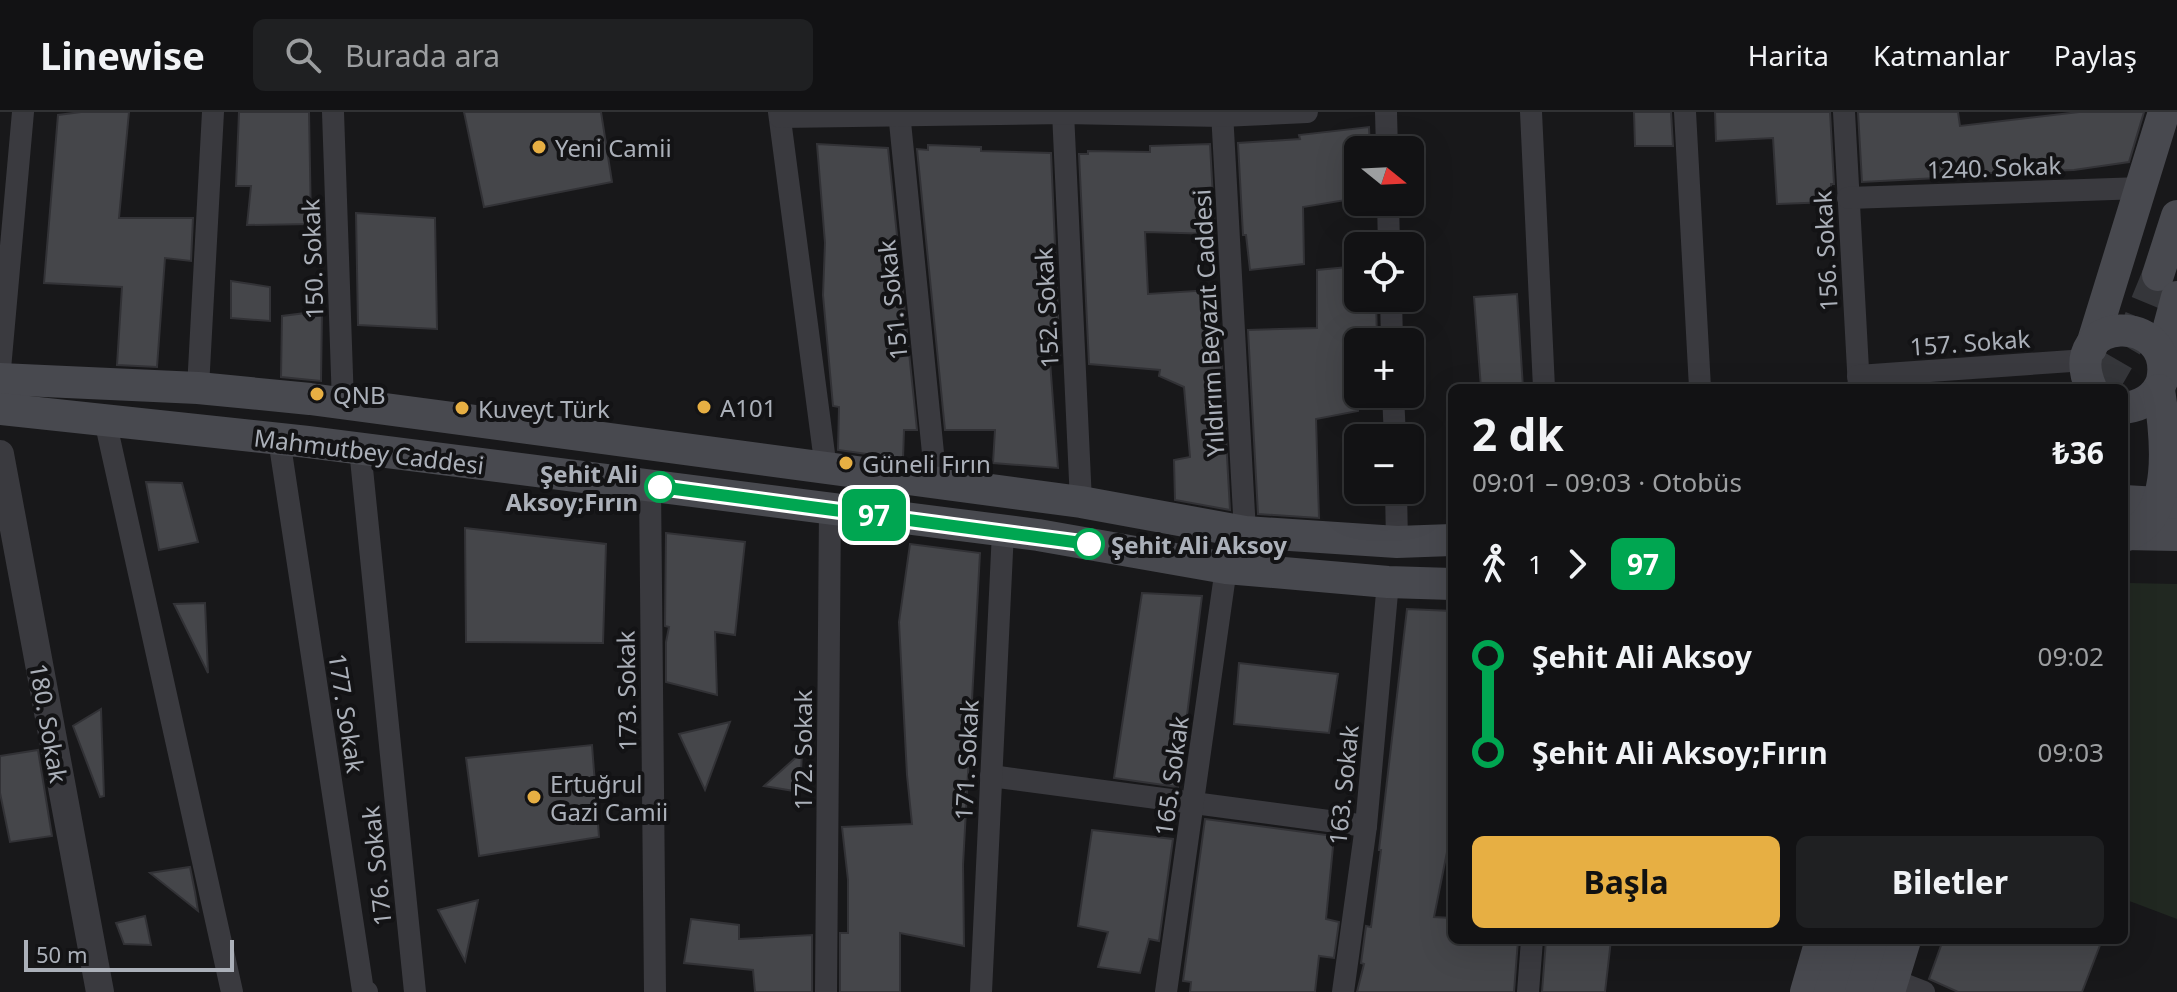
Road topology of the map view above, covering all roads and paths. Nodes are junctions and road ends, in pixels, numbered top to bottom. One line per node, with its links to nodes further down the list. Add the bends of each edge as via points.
1 (23, 112): 21 (street)
2 (213, 112): 27 (street)
3 (333, 112): 29 (street, 150. Sokak)
4 (1064, 112): 11 (street); 12 (street); 41 (street, 152. Sokak)
5 (1307, 112): 12 (street)
6 (1386, 112): 15 (street)
7 (1531, 112): 25 (street)
8 (1685, 112): 26 (street)
9 (1844, 112): 17 (street, 156. Sokak)
10 (2164, 112): 16 (main road)
11 (899, 114): 13 (street); 38 (street, 151. Sokak)
12 (1222, 114): 48 (street, Yıldırım Beyazıt Caddesi)
13 (779, 115): 37 (street)
14 (2177, 117): 19 (main road)
15 (1387, 136)
16 (2142, 188): 17 (street, 1240. Sokak); 22 (main road)
17 (1848, 198): 24 (street, 156. Sokak)
18 (2177, 216): 19 (main road)
19 (2155, 281): 20 (main road)
20 (2162, 353): 22 (main road, via 2146,334 2134,329 2110,332); 28 (main road)
21 (0, 369)
22 (2088, 376): 24 (street, 157. Sokak)
23 (0, 379): 27 (main road, Mahmutbey Caddesi)
24 (1858, 382)
25 (1544, 384)
26 (1700, 384)
27 (198, 388): 29 (main road, Mahmutbey Caddesi)
28 (2159, 390): 30 (main road); 34 (main road)
29 (343, 404): 37 (main road, Mahmutbey Caddesi)
30 (2128, 407)
31 (0, 409): 32 (main road, Mahmutbey Caddesi)
32 (105, 420): 33 (main road, Mahmutbey Caddesi); 65 (street)
33 (279, 439): 35 (main road, Mahmutbey Caddesi); 66 (street, 177. Sokak)
34 (2171, 439): 42 (main road)
35 (360, 449): 39 (main road, Mahmutbey Caddesi); 67 (street, 176. Sokak)
36 (0, 454): 64 (street, 180. Sokak)
37 (826, 469): 38 (main road, Mahmutbey Caddesi)
38 (936, 483): 41 (main road, Mahmutbey Caddesi)
39 (650, 486): 44 (main road, Mahmutbey Caddesi); 68 (street, 173. Sokak)
40 (2128, 501): 42 (main road)
41 (1081, 502): 48 (main road, Mahmutbey Caddesi)
42 (2169, 503): 45 (main road, via 2152,519)
43 (1396, 504): 51 (street)
44 (830, 509): 47 (main road, Mahmutbey Caddesi); 69 (street, 172. Sokak)
45 (2128, 528)
46 (2128, 528): 49 (main road)
47 (1003, 531): 52 (main road, Mahmutbey Caddesi); 55 (street, 171. Sokak)
48 (1245, 532): 51 (main road, Mahmutbey Caddesi)
49 (2177, 535)
50 (1448, 540): 51 (main road, Mahmutbey Caddesi)
51 (1397, 542)
52 (1226, 568): 53 (main road, Mahmutbey Caddesi); 56 (street, 165. Sokak)
53 (1388, 582): 54 (main road, Mahmutbey Caddesi); 57 (street, 163. Sokak)
54 (1448, 584)
55 (991, 776): 56 (street); 70 (street, 171. Sokak)
56 (1194, 803): 57 (street); 71 (street, 165. Sokak)
57 (1366, 826): 72 (street, 163. Sokak)
58 (1532, 944): 73 (street)
59 (1820, 944): 74 (main road)
60 (1846, 944): 75 (main road)
61 (1876, 944): 76 (main road)
62 (1904, 944): 63 (main road)
63 (1891, 986): 77 (street)
64 (100, 992)
65 (232, 992)
66 (367, 992)
67 (415, 992)
68 (655, 992)
69 (826, 992)
70 (981, 992)
71 (1166, 992)
72 (1343, 992)
73 (1528, 992)
74 (1806, 992)
75 (1830, 992)
76 (1861, 992)
77 (1924, 992)

